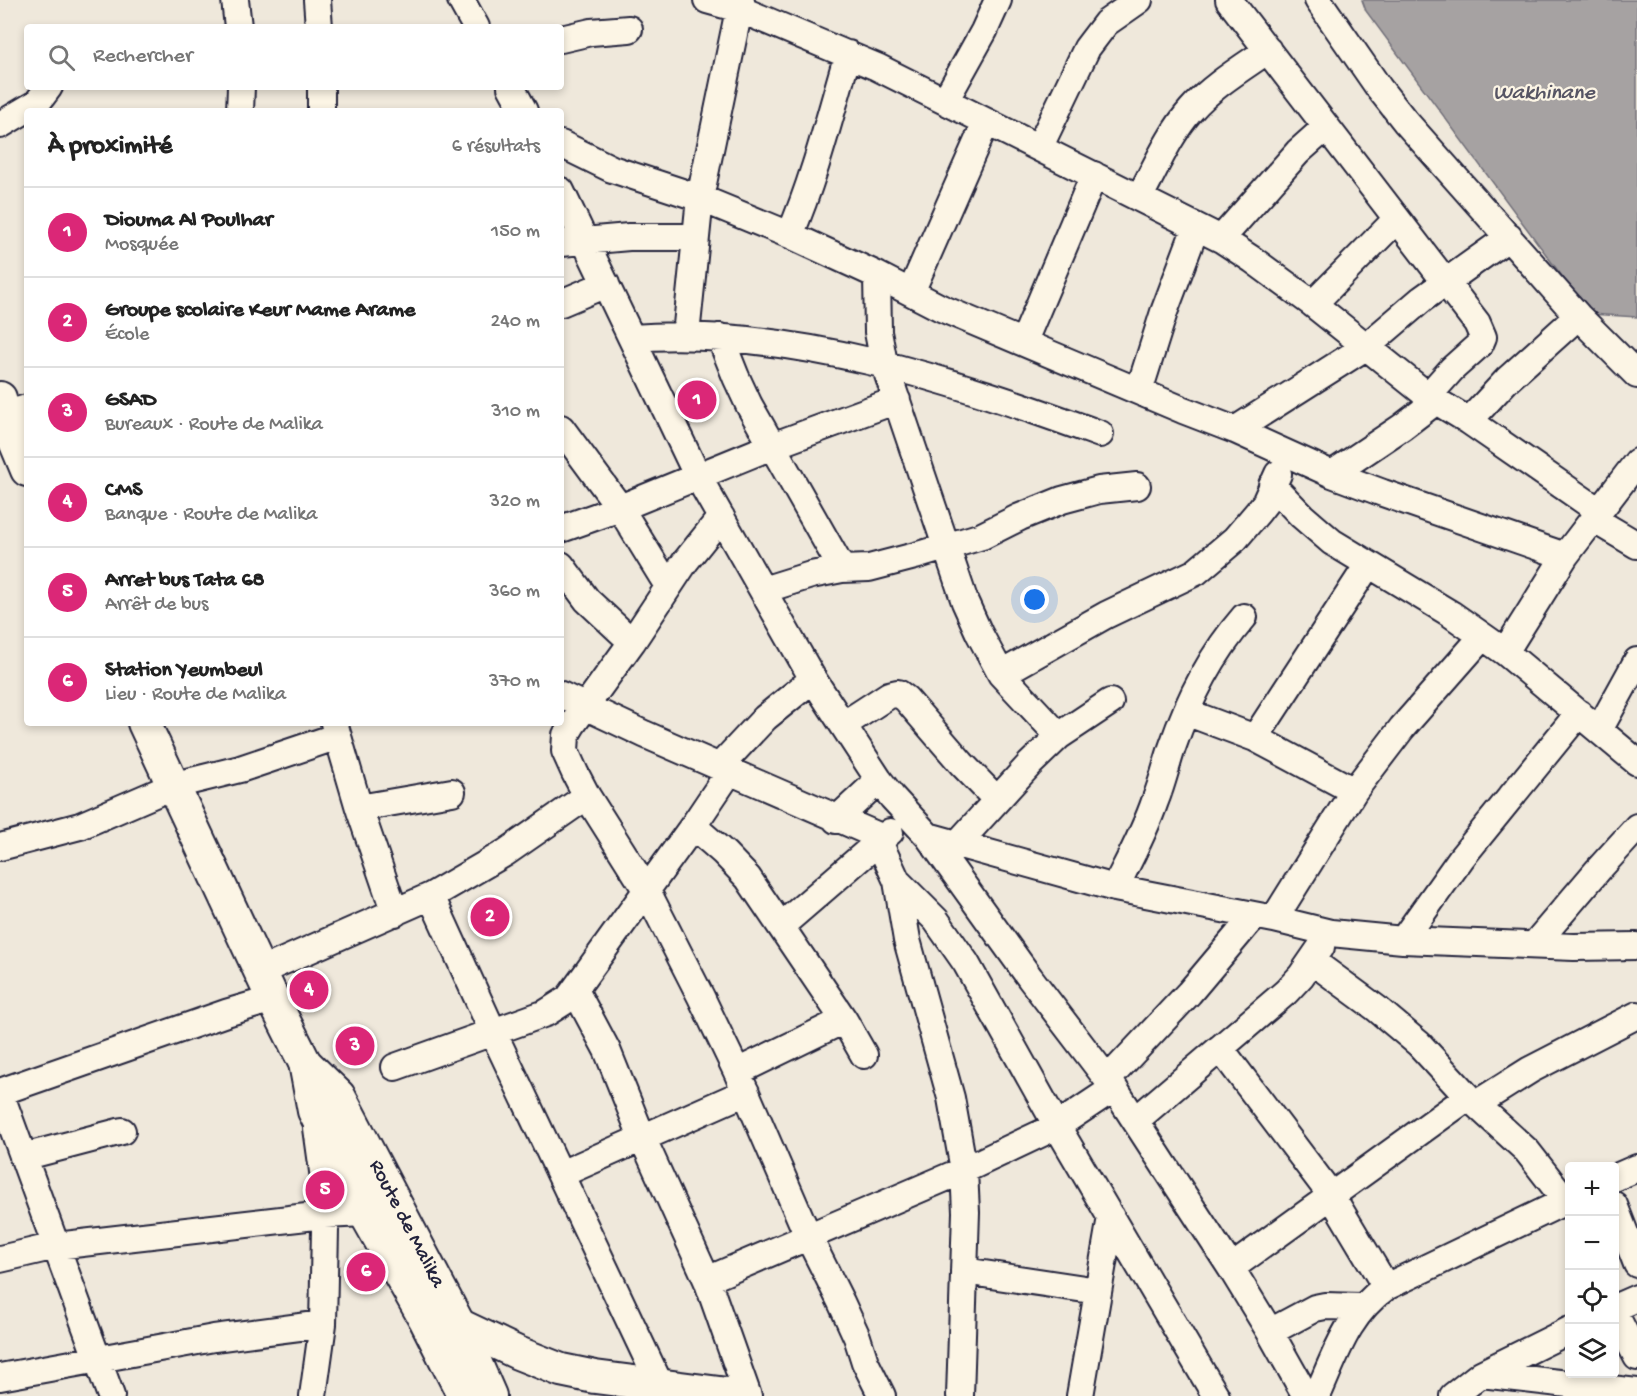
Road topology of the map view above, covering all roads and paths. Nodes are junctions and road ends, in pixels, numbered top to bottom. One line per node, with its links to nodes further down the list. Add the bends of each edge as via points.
1 (235, 0): 10 (street)
2 (317, 0): 11 (street)
3 (461, 0): 12 (street)
4 (707, 0): 8 (street)
5 (998, 0): 21 (street)
6 (1229, 0): 15 (street)
7 (1317, 0): 40 (street, via 1405,121)
8 (740, 4): 16 (street); 33 (street)
9 (1123, 5): 31 (street, via 1087,48)
10 (238, 24)
11 (319, 24)
12 (474, 24)
13 (629, 29): 14 (street)
14 (564, 38)
15 (1268, 50): 29 (street); 34 (street, via 1190,111)
16 (849, 54): 21 (street); 38 (street, via 823,144)
17 (47, 90): 22 (street)
18 (241, 90): 23 (street)
19 (321, 90): 24 (street)
20 (513, 90): 25 (street)
21 (945, 101): 27 (street)
22 (29, 108)
23 (240, 108)
24 (321, 108)
25 (522, 108)
26 (24, 111): 28 (street)
27 (986, 122): 31 (street); 46 (street)
28 (0, 125)
29 (1326, 127): 36 (street); 41 (street, via 1298,152)
30 (564, 145): 33 (street, via 612,169)
31 (1039, 148): 32 (street)
32 (1094, 175): 34 (street); 53 (street)
33 (700, 198): 38 (street); 39 (street)
34 (1139, 198): 37 (street)
35 (564, 205): 42 (street)
36 (1397, 219): 44 (street); 48 (street)
37 (1196, 227): 41 (street); 57 (street)
38 (790, 235): 43 (street)
39 (696, 237): 42 (street); 50 (street)
40 (1509, 237): 44 (street); 49 (street)
41 (1221, 239): 48 (street)
42 (572, 241): 45 (street)
43 (876, 274): 46 (street); 55 (street, via 878,332)
44 (1446, 281): 54 (street); 58 (street, via 1477,323 1482,340 1452,369)
45 (606, 284): 47 (street); 52 (street)
46 (910, 292): 53 (street)
47 (564, 302)
48 (1312, 304): 54 (street)
49 (1578, 316): 56 (street); 61 (street, via 1507,380)
50 (686, 335): 51 (street); 52 (street)
51 (720, 337): 55 (street); 65 (street, via 735,376)
52 (632, 338): 70 (street)
53 (1024, 341): 57 (street)
54 (1367, 346): 58 (street); 62 (street)
55 (884, 363): 59 (street); 64 (street, via 980,391)
56 (1637, 375)
57 (1139, 391): 62 (street)
58 (1432, 398): 61 (street); 68 (street, via 1402,427)
59 (897, 400): 65 (street); 78 (street)
60 (10, 407): 67 (main road)
61 (1469, 421): 74 (street)
62 (1235, 430): 66 (street)
63 (564, 432): 73 (street)
64 (1100, 434)
65 (772, 446): 70 (street); 82 (street)
66 (1289, 455): 68 (street); 72 (street)
67 (24, 459)
68 (1332, 474): 79 (street)
69 (1633, 474): 74 (street)
70 (697, 475): 73 (street); 75 (street)
71 (1137, 486): 78 (street, via 1099,490 1062,500 982,536)
72 (1272, 486): 80 (street, via 1332,542); 90 (street, via 1265,502 1235,539 1196,572 1106,615)
73 (620, 508): 76 (street); 83 (street)
74 (1596, 515): 77 (street); 79 (street)
75 (721, 517): 83 (street); 84 (street)
76 (564, 528)
77 (1637, 545)
78 (947, 546): 82 (street, via 869,568); 90 (street, via 965,602)
79 (1565, 556): 88 (street)
80 (1368, 565): 86 (street); 102 (street)
81 (564, 569): 87 (street, via 587,600)
82 (842, 569): 84 (street)
83 (668, 586): 87 (street)
84 (763, 590): 91 (street)
85 (1244, 617): 95 (street, via 1210,662)
86 (1482, 637): 88 (street); 107 (street, via 1402,728)
87 (632, 642): 94 (street)
88 (1505, 652): 96 (street)
89 (1637, 661): 100 (street)
90 (1001, 674): 101 (street)
91 (813, 679): 97 (street); 104 (street, via 765,718)
92 (564, 696): 94 (street)
93 (1110, 702): 101 (street)
94 (585, 706): 104 (street); 109 (street, via 566,735 565,751)
95 (1186, 712): 102 (street); 121 (street, via 1155,802)
96 (1579, 713): 100 (street); 128 (street, via 1462,857)
97 (843, 725): 105 (street); 110 (street, via 898,693)
98 (146, 726): 106 (main road, Route de Malika)
99 (336, 730): 106 (street, via 240,769); 111 (street)
100 (1599, 730): 103 (street)
101 (1059, 736): 110 (street)
102 (1255, 738): 107 (street)
103 (1637, 762)
104 (725, 769): 113 (street); 114 (street)
105 (879, 780): 112 (street); 113 (street)
106 (175, 785): 119 (street, via 80,826); 132 (main road, Route de Malika)
107 (1354, 791): 125 (street)
108 (452, 792): 111 (street)
109 (587, 796): 122 (street); 123 (street, via 504,853)
110 (997, 800): 118 (street)
111 (359, 808): 124 (street)
112 (909, 815): 116 (street); 117 (street)
113 (836, 820): 117 (street)
114 (693, 826): 122 (street); 126 (street, via 748,878)
115 (1637, 827): 129 (street)
116 (928, 836): 118 (street); 143 (street)
117 (881, 840): 120 (street); 126 (street)
118 (958, 843): 121 (street)
119 (0, 847)
120 (897, 880): 148 (street, via 936,920 966,963); 153 (street, via 907,940 951,1098)
121 (1115, 888): 125 (street)
122 (647, 891): 133 (street); 142 (street)
123 (431, 896): 124 (street); 137 (street)
124 (395, 912): 132 (street)
125 (1263, 918): 127 (street); 143 (street, via 1190,993)
126 (781, 926): 136 (street)
127 (1331, 933): 128 (street); 131 (street)
128 (1403, 940): 129 (street)
129 (1535, 944): 130 (street)
130 (1637, 946)
131 (1312, 961): 138 (street, via 1287,992); 145 (street, via 1419,1044)
132 (261, 971): 134 (main road, Route de Malika)
133 (575, 990): 137 (street, via 546,1013); 150 (street, via 607,1050)
134 (273, 999): 140 (main road, Route de Malika); 144 (street)
135 (1637, 1015): 145 (street)
136 (844, 1020): 139 (street); 142 (street)
137 (493, 1032): 141 (street); 154 (street)
138 (1220, 1048): 147 (street); 156 (street)
139 (864, 1055)
140 (304, 1063): 146 (main road, Route de Malika); 178 (main road, Route de Malika, via 339,1096)
141 (395, 1067)
142 (741, 1082): 150 (street); 163 (street)
143 (1111, 1084): 147 (street); 148 (street)
144 (0, 1092): 151 (street)
145 (1472, 1100): 156 (street); 157 (street, via 1527,1151)
146 (314, 1111): 159 (main road, Route de Malika); 160 (street, via 325,1186)
147 (1136, 1120): 167 (street)
148 (1057, 1126): 153 (street); 162 (street)
149 (122, 1131): 151 (street)
150 (642, 1137): 154 (street); 169 (street)
151 (23, 1157): 164 (street)
152 (1637, 1168): 155 (street)
153 (964, 1170): 163 (street); 168 (street)
154 (561, 1174): 185 (street)
155 (1619, 1176)
156 (1331, 1195): 167 (street); 170 (street)
157 (1565, 1196)
158 (1565, 1201): 170 (street)
159 (365, 1213): 160 (street); 175 (main road, Route de Malika)
160 (324, 1215): 164 (street); 177 (street)
161 (1618, 1216): 166 (street)
162 (1110, 1217): 171 (street); 197 (street)
163 (808, 1236): 169 (street); 194 (street)
164 (56, 1246): 165 (street); 182 (street)
165 (0, 1259)
166 (1637, 1264)
167 (1231, 1268): 179 (street)
168 (964, 1271): 171 (street); 195 (street)
169 (707, 1280): 193 (street)
170 (1386, 1287): 173 (street)
171 (1098, 1291): 196 (street)
172 (1637, 1298): 174 (street)
173 (1362, 1306): 179 (street, via 1325,1305); 199 (street, via 1343,1337)
174 (1619, 1307)
175 (425, 1319): 178 (main road); 190 (main road, Route de Malika)
176 (1619, 1320): 181 (street)
177 (323, 1324): 182 (street); 189 (street)
178 (459, 1325): 185 (main road, via 561,1370); 191 (main road, Route de Malika)
179 (1270, 1332): 198 (street)
180 (1565, 1332): 183 (street)
181 (1637, 1357)
182 (96, 1358): 184 (street); 188 (street)
183 (1481, 1374): 186 (street); 200 (street)
184 (0, 1377)
185 (660, 1385): 187 (main road)
186 (1637, 1392)
187 (702, 1393): 192 (main road)
188 (111, 1396)
189 (313, 1396)
190 (464, 1396)
191 (490, 1396)
192 (743, 1396)
193 (748, 1396)
194 (882, 1396)
195 (960, 1396)
196 (1080, 1396)
197 (1216, 1396)
198 (1306, 1396)
199 (1317, 1396)
200 (1453, 1396)

